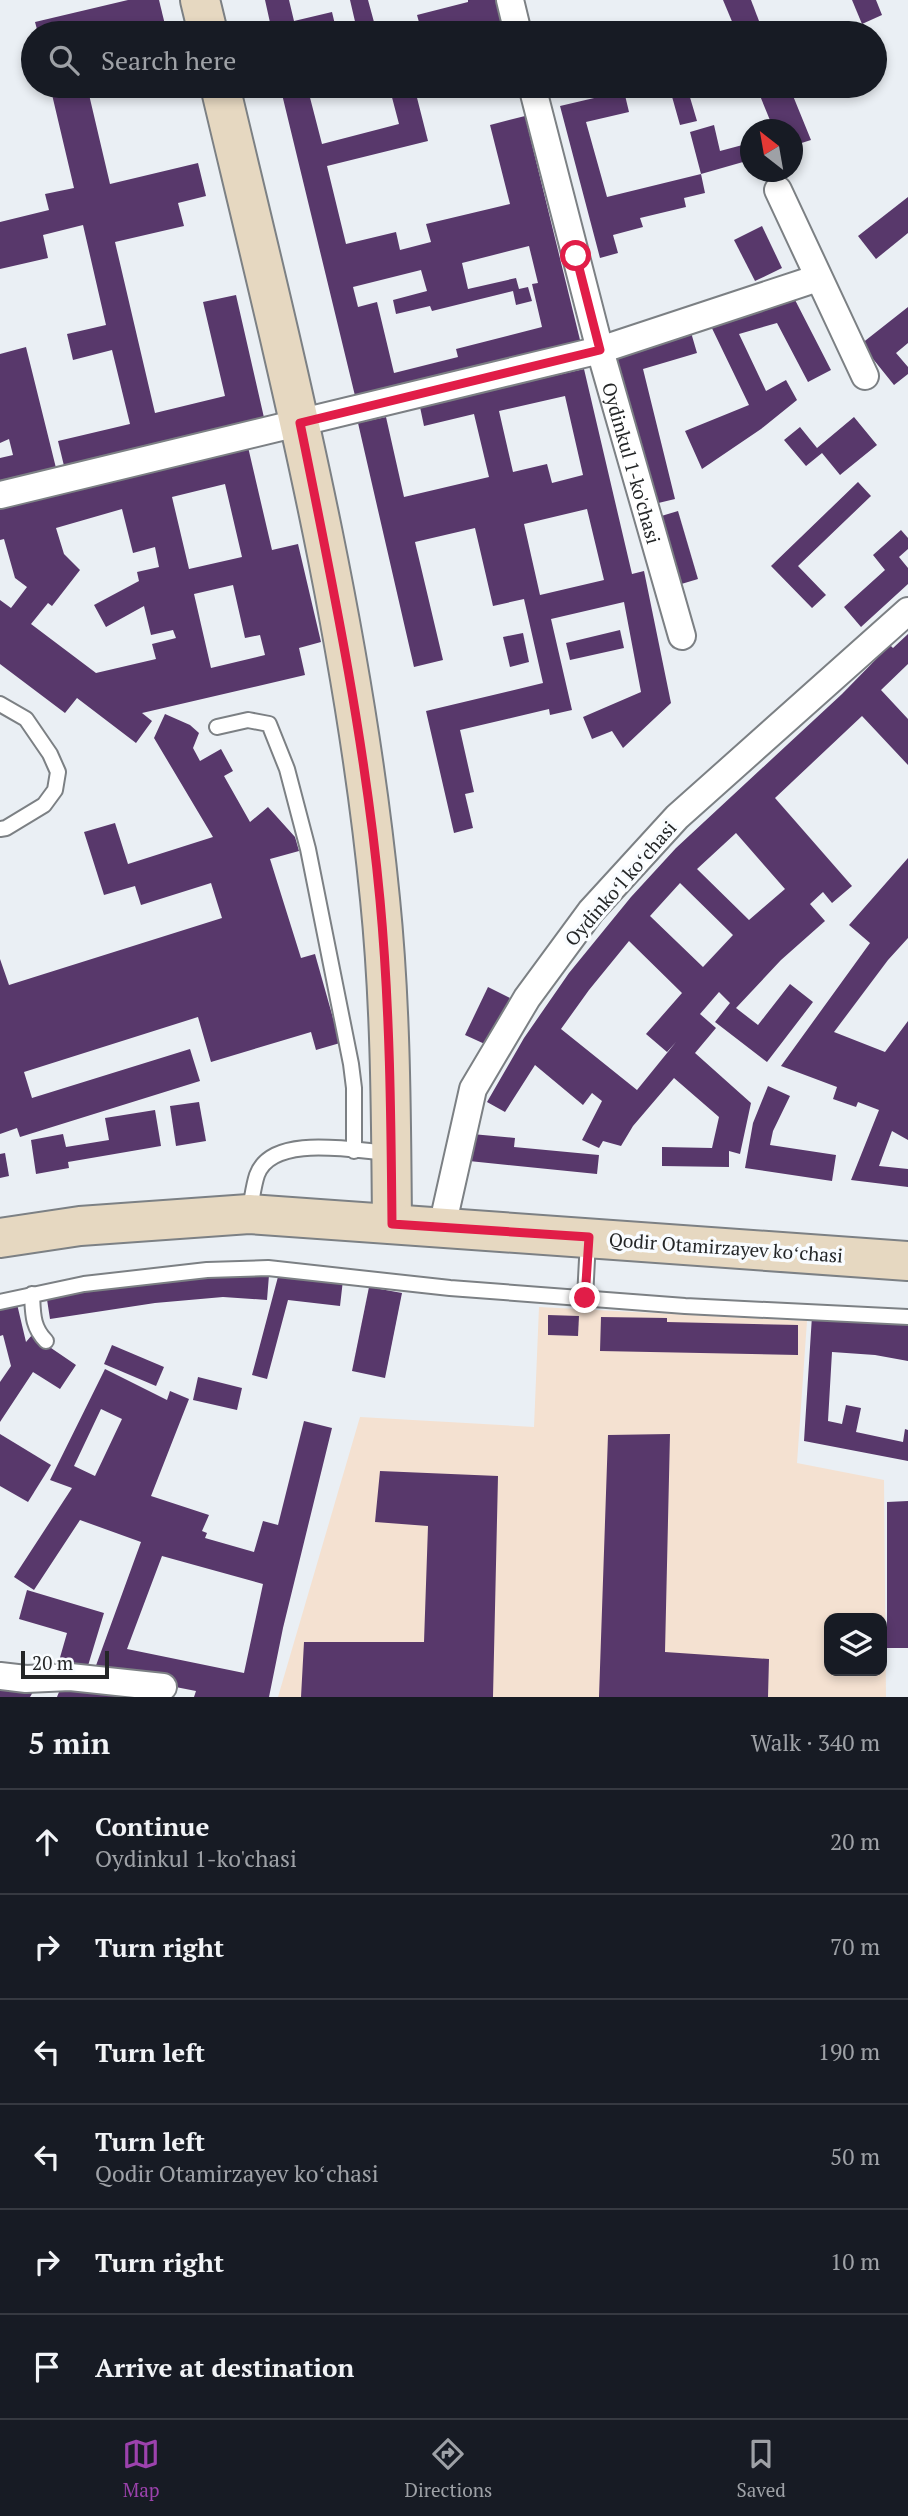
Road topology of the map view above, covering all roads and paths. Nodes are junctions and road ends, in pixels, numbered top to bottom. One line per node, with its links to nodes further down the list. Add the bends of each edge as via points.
1 (200, 0): 3 (main road)
2 (510, 0): 4 (street)
3 (205, 21)
4 (515, 21)
5 (223, 98): 11 (main road)
6 (535, 98): 9 (street, Oydinkul 1-ko'chasi)
7 (778, 190): 8 (street)
8 (818, 278): 9 (street); 10 (street)
9 (600, 350): 11 (street); 14 (street, Oydinkul 1-ko'chasi)
10 (865, 376)
11 (300, 423): 12 (street); 18 (main road, via 358,721 380,898 388,997)
12 (0, 495)
13 (908, 611): 23 (street, Oydinkoʻl koʻchasi, via 677,817 591,911 527,998 473,1089)
14 (682, 636)
15 (0, 704): 17 (lane, via 26,719 58,772 55,790 44,805)
16 (217, 727): 18 (lane, via 248,720 269,724 287,769)
17 (0, 829)
18 (372, 1087): 19 (lane); 20 (main road)
19 (354, 1151): 20 (lane); 21 (lane, via 309,1147 278,1152 257,1174)
20 (391, 1153): 22 (main road)
21 (249, 1214): 22 (main road, Qodir Otamirzayev koʻchasi); 25 (main road, Qodir Otamirzayev koʻchasi, via 80,1226)
22 (392, 1224): 23 (main road, Qodir Otamirzayev koʻchasi)
23 (442, 1227): 24 (main road, Qodir Otamirzayev koʻchasi)
24 (589, 1237): 26 (main road, Qodir Otamirzayev koʻchasi); 28 (lane)
25 (0, 1238)
26 (908, 1261)
27 (32, 1294): 28 (lane, via 207,1270 268,1268); 29 (lane); 31 (lane, via 33,1321)
28 (585, 1298): 30 (lane)
29 (0, 1302)
30 (908, 1317)
31 (46, 1341)
32 (0, 1676): 33 (street, via 70,1677)
33 (163, 1687)

